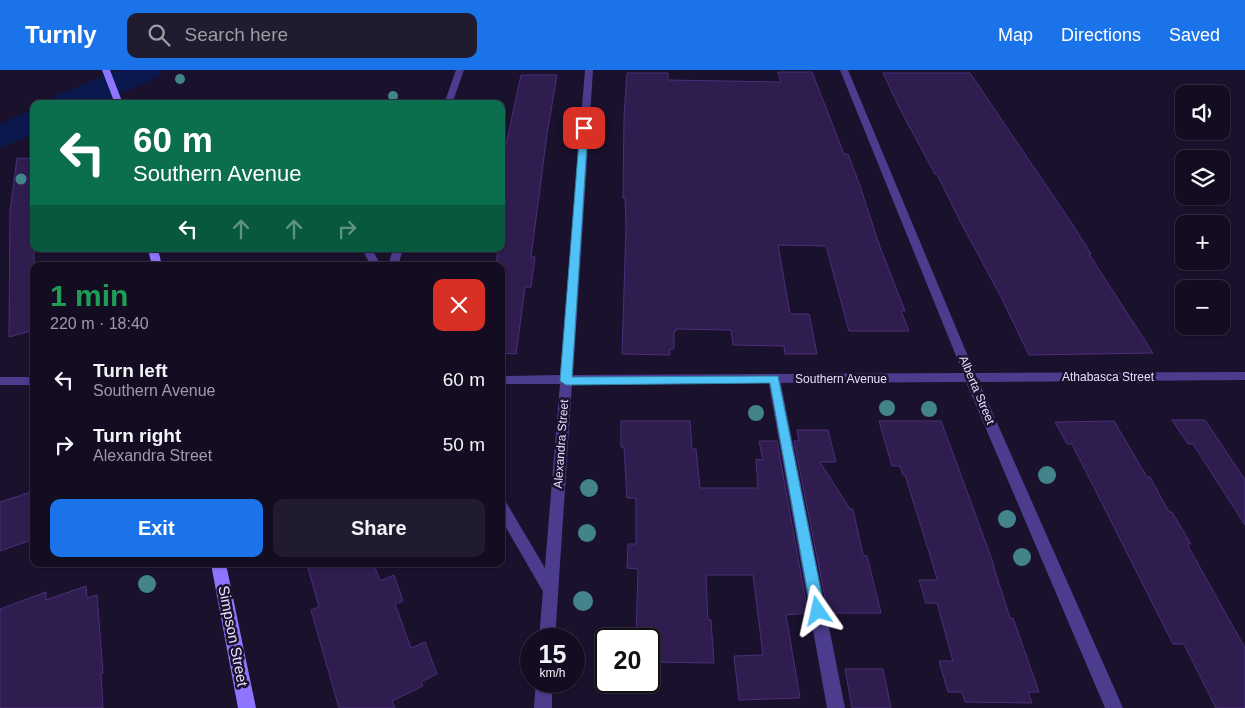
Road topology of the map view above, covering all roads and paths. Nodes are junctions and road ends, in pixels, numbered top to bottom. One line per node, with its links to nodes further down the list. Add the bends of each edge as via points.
1 (106, 70): 5 (main road)
2 (460, 70): 6 (street)
3 (589, 70): 13 (street, Alexandra Street)
4 (844, 70): 8 (street, Alberta Street)
5 (118, 100)
6 (449, 100)
7 (1245, 376): 8 (street, Athabasca Street)
8 (972, 378): 9 (street, Southern Avenue); 22 (street, Alberta Street)
9 (774, 379): 13 (street, Southern Avenue); 21 (street)
10 (505, 380): 13 (street, Southern Avenue)
11 (0, 381): 12 (street)
12 (30, 381)
13 (566, 381): 16 (street, Alexandra Street)
14 (505, 513): 16 (street)
15 (219, 567): 19 (main road, Simpson Street)
16 (550, 590): 17 (street, Alexandra Street)
17 (548, 628)
18 (543, 693): 20 (street)
19 (248, 708)
20 (542, 708)
21 (836, 708)
22 (1114, 708)

